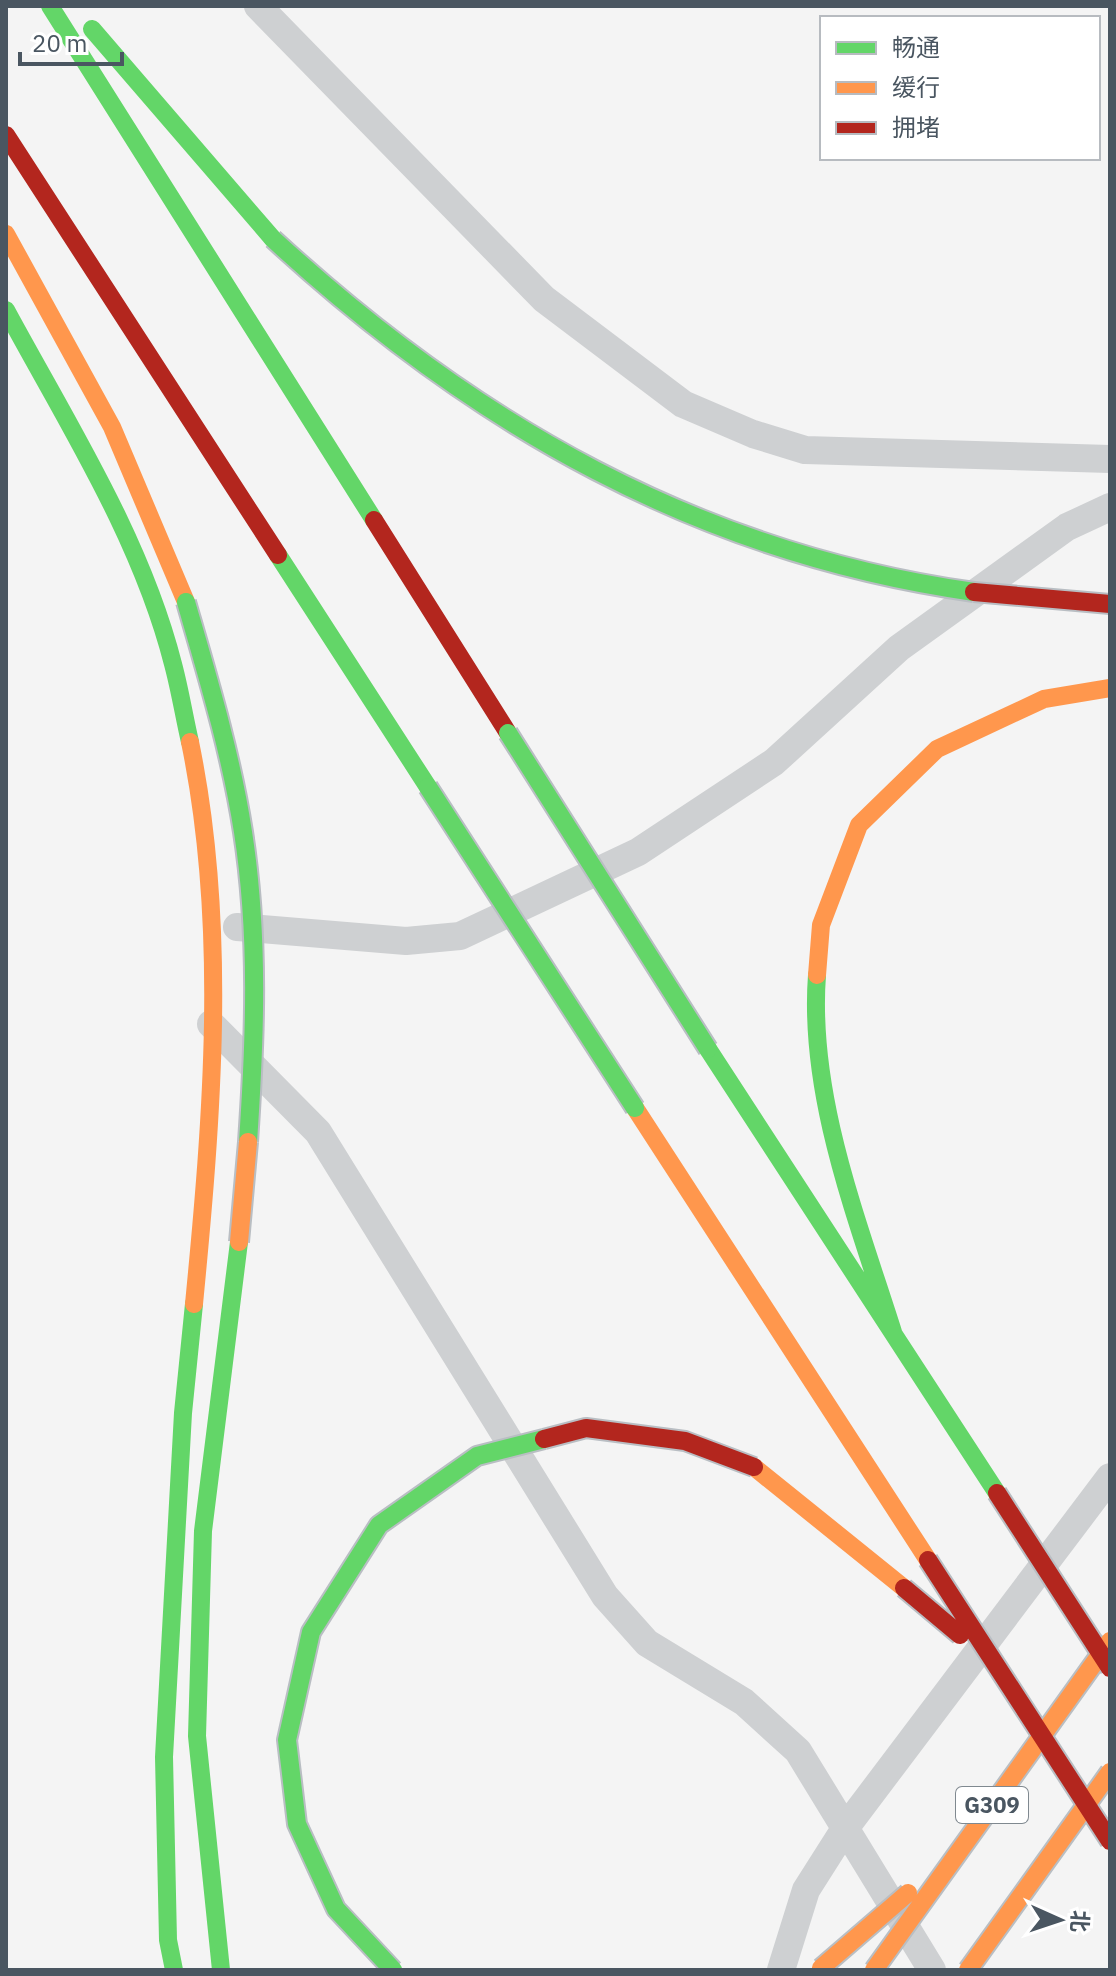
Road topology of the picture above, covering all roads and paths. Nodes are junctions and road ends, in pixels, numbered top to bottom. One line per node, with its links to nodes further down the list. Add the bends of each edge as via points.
1 (50, 6): 13 (main road, bridge, via 708,1049)
2 (258, 6): 7 (street, via 544,299 683,404 805,450)
3 (84, 19): 9 (main road, bridge, via 273,239 377,331 543,443 653,498 740,532 872,572 1024,598)
4 (6, 135): 16 (main road, bridge)
5 (6, 234): 23 (main road, bridge, via 112,427 186,602 231,762 248,868 254,977 249,1121 203,1531 197,1736)
6 (6, 310): 11 (main road, via 112,507 173,662 194,763)
7 (1110, 459)
8 (1110, 507): 11 (street, via 1067,527 899,648 774,762 638,852 460,936 406,941)
9 (1110, 604)
10 (1110, 688): 13 (main road, via 1044,699 937,749 859,825 821,925 814,1018 838,1157)
11 (213, 924): 12 (main road)
12 (211, 1024): 19 (street, via 318,1132 605,1596 647,1643 744,1702 798,1751); 22 (main road, via 209,1146 183,1413 164,1742 168,1940)
13 (893, 1332): 17 (main road, bridge)
14 (1110, 1477): 19 (street)
15 (1110, 1641): 21 (main road, G309, bridge)
16 (995, 1663): 20 (main road, bridge); 24 (main road, bridge, via 754,1467 685,1441 586,1428 477,1456 379,1525 311,1632 287,1740 297,1824 336,1909)
17 (1110, 1668)
18 (1110, 1772): 29 (main road, bridge)
19 (846, 1827): 25 (street, via 806,1890); 28 (street)
20 (1110, 1841)
21 (962, 1847): 26 (main road, bridge); 27 (main road, G309, bridge)
22 (174, 1970)
23 (221, 1970)
24 (393, 1970)
25 (781, 1970)
26 (817, 1970)
27 (874, 1970)
28 (932, 1970)
29 (968, 1970)

